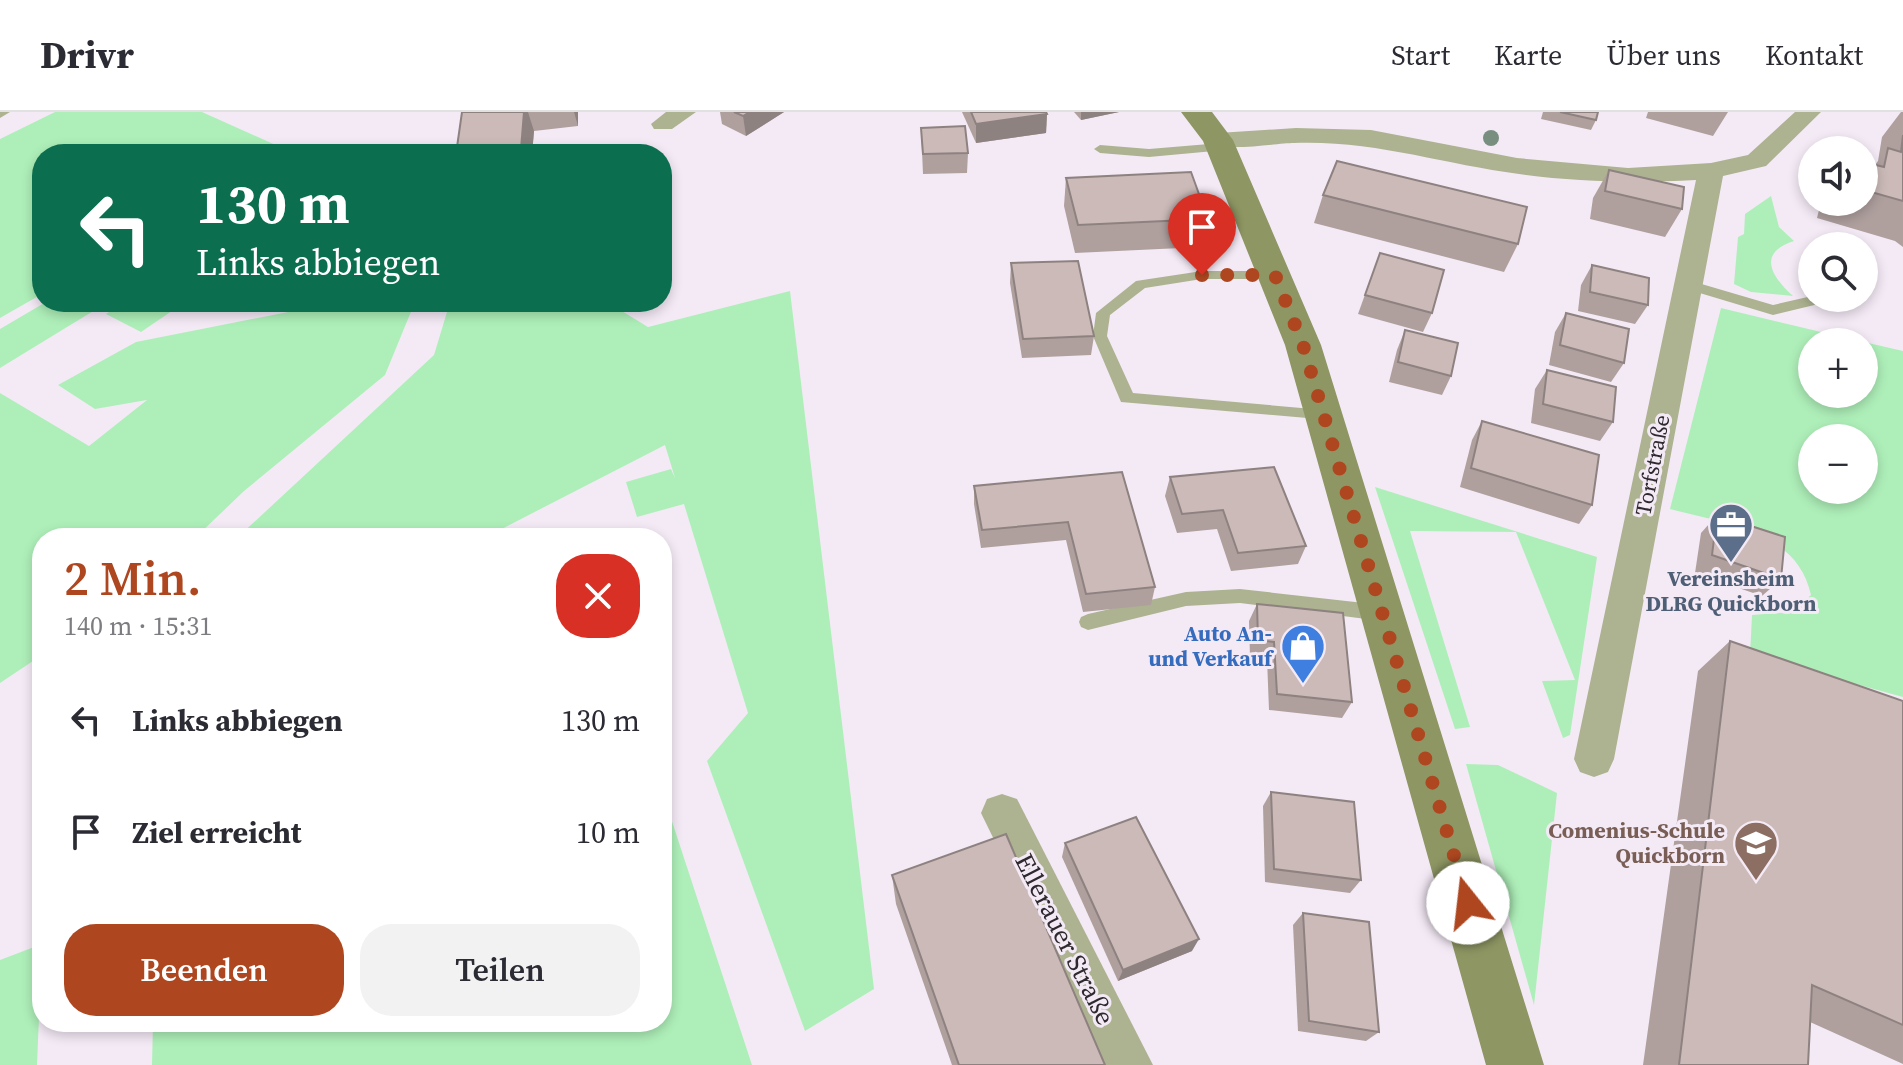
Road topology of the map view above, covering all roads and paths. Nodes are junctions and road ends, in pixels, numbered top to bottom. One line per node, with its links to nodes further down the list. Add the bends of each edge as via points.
1 (1809, 112): 4 (street, via 1757,161)
2 (1212, 133): 3 (lane, via 1149,153); 4 (street, via 1371,137 1577,174); 5 (main road)
3 (1100, 149)
4 (1711, 171): 6 (street, Torfstraße)
5 (1275, 275): 8 (main road); 8 (lane, via 1202,275 1141,284 1103,313 1100,336 1127,398)
6 (1688, 285): 7 (lane, via 1773,310); 11 (street, Torfstraße)
7 (1798, 304)
8 (1324, 416): 9 (main road)
9 (1383, 613): 10 (lane, via 1240,596 1186,599); 14 (main road)
10 (1088, 622)
11 (1594, 759)
12 (1002, 813): 13 (street, Ellerauer Straße)
13 (1129, 1065)
14 (1515, 1065)

